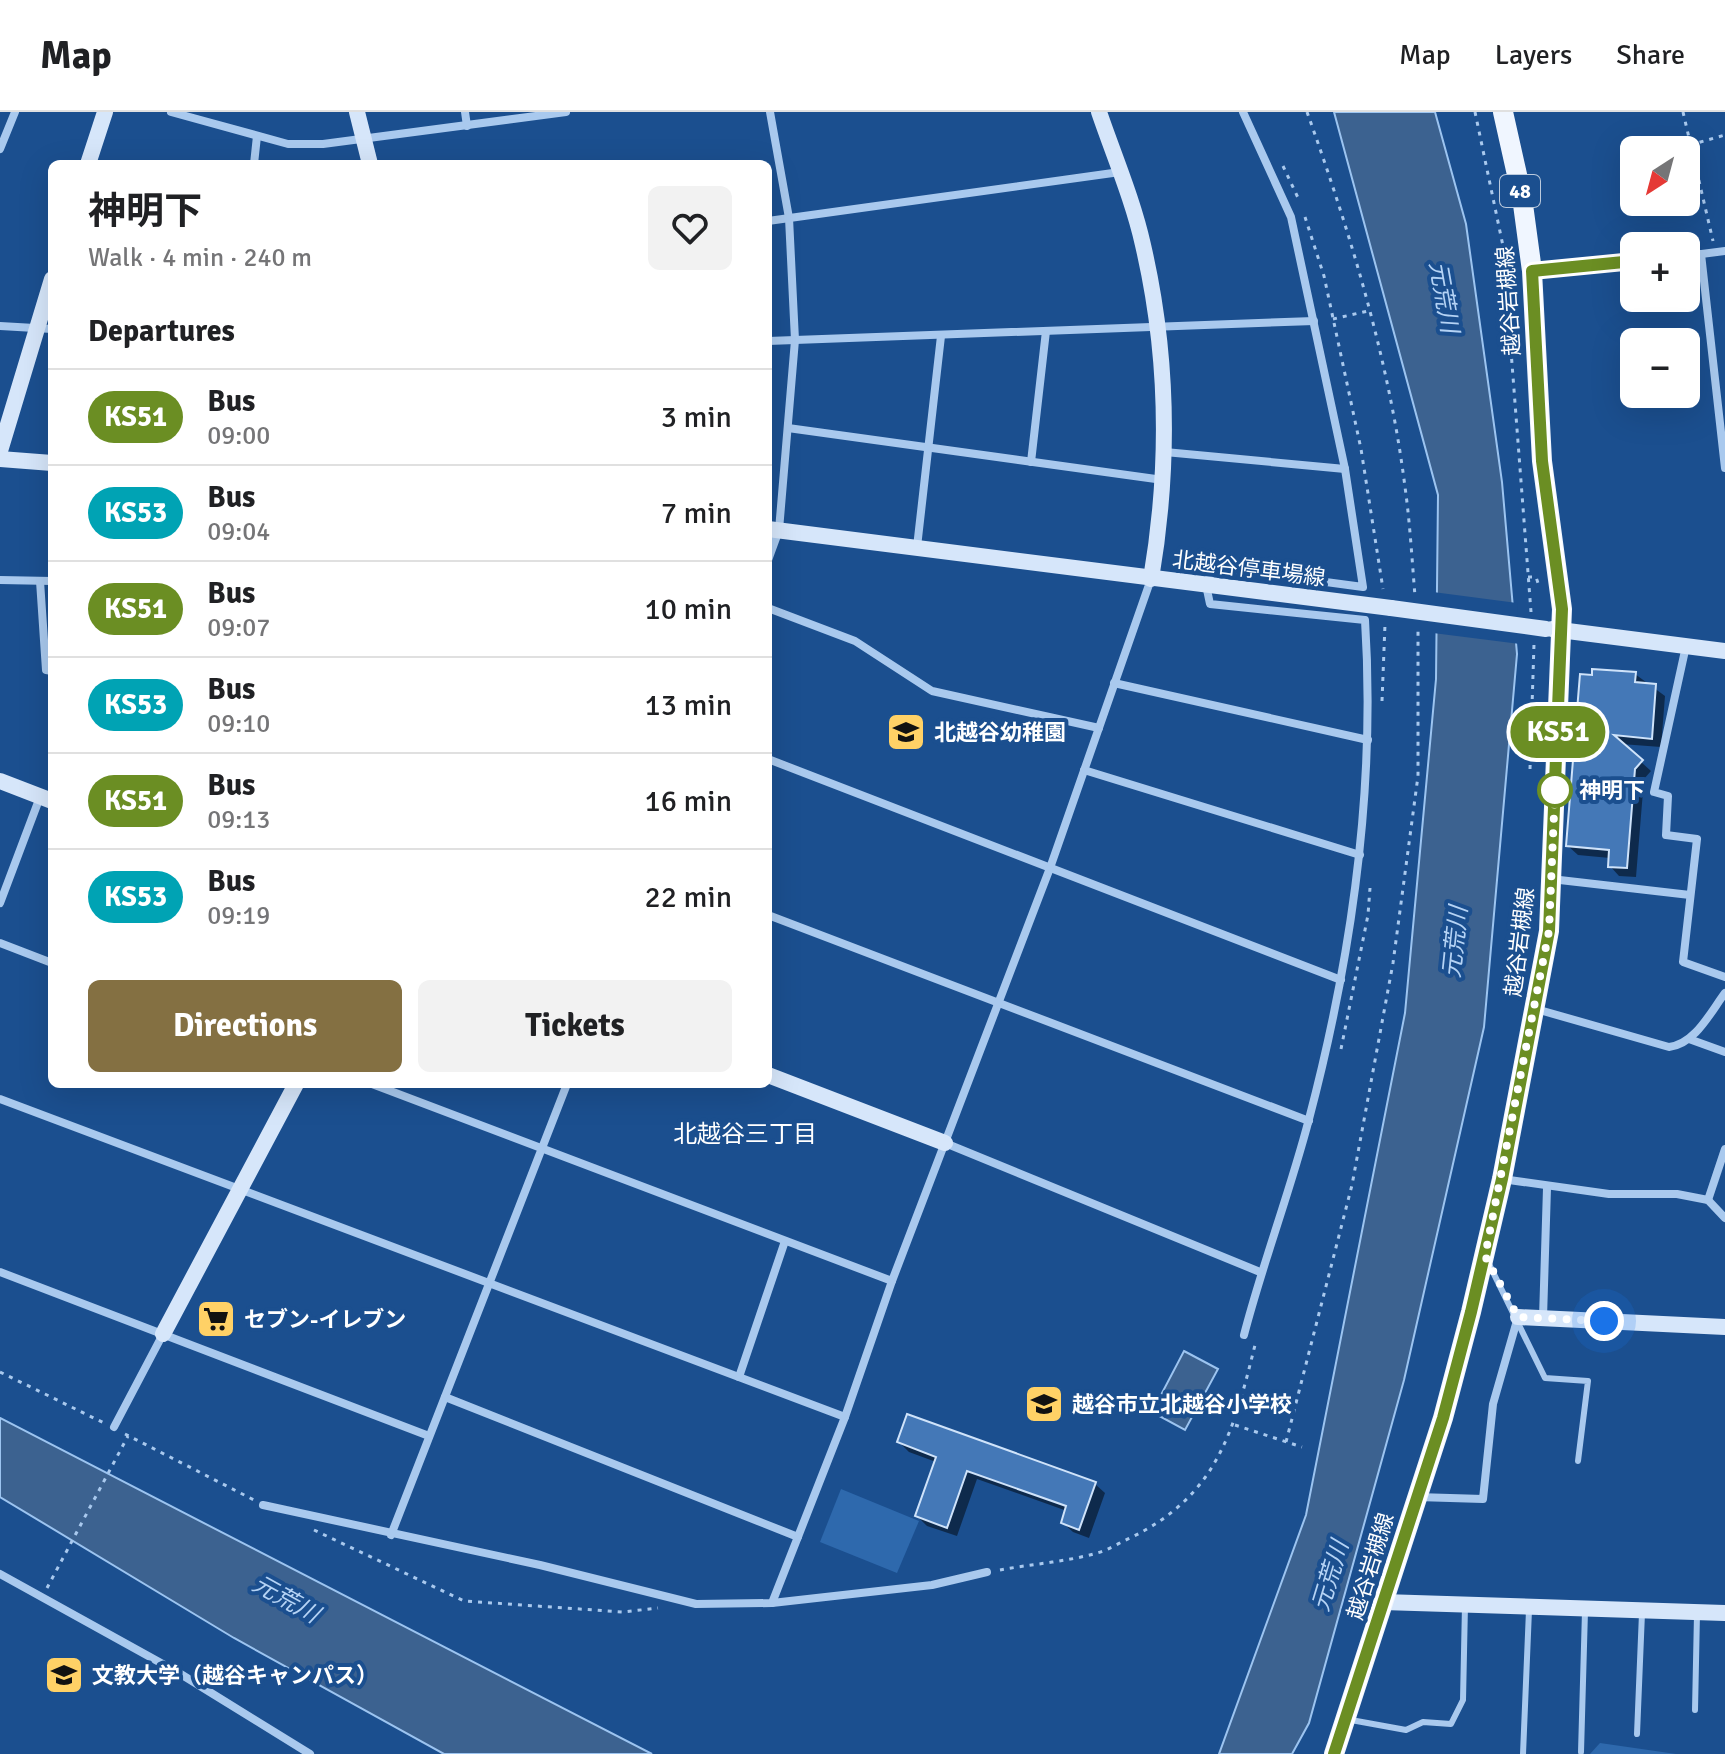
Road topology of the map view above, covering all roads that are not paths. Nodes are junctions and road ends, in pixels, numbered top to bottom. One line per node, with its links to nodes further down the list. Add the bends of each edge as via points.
1 (15, 112): 14 (street)
2 (105, 112): 15 (street)
3 (171, 112): 12 (street)
4 (357, 112): 13 (street)
5 (465, 112): 11 (street)
6 (566, 112): 11 (street)
7 (770, 112): 19 (street)
8 (1099, 112): 18 (street)
9 (1243, 112): 26 (street, via 1291,217)
10 (1503, 112): 24 (main road, 越谷岩槻線 / 48)
11 (467, 126): 13 (street)
12 (257, 136): 13 (street, via 288,144); 16 (street)
13 (363, 140): 17 (street)
14 (0, 149)
15 (89, 160)
16 (254, 160)
17 (369, 160)
18 (1120, 172): 19 (street); 28 (street, via 1143,244)
19 (789, 218): 20 (street); 32 (street)
20 (772, 220)
21 (1720, 251): 22 (street)
22 (1701, 254): 41 (street)
23 (1620, 262): 24 (street)
24 (1532, 271): 52 (main road, 越谷岩槻線 / 48)
25 (48, 304): 29 (street)
26 (1314, 321): 28 (street); 42 (street)
27 (0, 326): 29 (street)
28 (1159, 326): 30 (street); 37 (street)
29 (44, 329): 36 (street)
30 (1046, 331): 31 (street); 39 (street)
31 (941, 336): 32 (street); 35 (street)
32 (795, 340): 33 (street); 34 (street)
33 (772, 341)
34 (788, 428): 35 (street); 44 (street)
35 (928, 448): 39 (street); 45 (street)
36 (0, 451)
37 (1165, 452): 42 (street); 43 (street)
38 (0, 459): 40 (street)
39 (1031, 462): 43 (street)
40 (48, 463)
41 (1725, 468)
42 (1345, 469): 50 (street, via 1363,587 1214,567)
43 (1164, 480): 46 (street)
44 (773, 529): 45 (street, 北越谷停車場線)
45 (917, 548): 46 (street, 北越谷停車場線)
46 (1151, 579): 50 (street, 北越谷停車場線); 56 (street)
47 (0, 580): 48 (street)
48 (40, 581): 49 (street); 55 (street)
49 (48, 581)
50 (1206, 585): 52 (street, 北越谷停車場線, bridge); 58 (street, via 1210,604 1365,620)
51 (772, 610): 57 (street, via 855,641 932,691)
52 (1544, 629): 53 (street, 北越谷停車場線); 65 (main road, 越谷岩槻線 / 48)
53 (1686, 646): 54 (street, 北越谷停車場線); 66 (street, via 1654,792 1668,796 1666,835 1697,839)
54 (1725, 651)
55 (48, 670)
56 (1114, 683): 57 (street); 58 (street)
57 (1099, 728): 60 (street)
58 (1368, 740): 63 (street)
59 (772, 761): 64 (street)
60 (1084, 770): 63 (street); 64 (street)
61 (0, 781): 62 (street)
62 (46, 799): 67 (street)
63 (1360, 855): 72 (street)
64 (1050, 868): 72 (street); 74 (street)
65 (1550, 879): 66 (street); 75 (main road, 越谷岩槻線 / 48, via 1549,931)
66 (1690, 895): 71 (street, via 1683,962)
67 (0, 903)
68 (772, 917): 74 (street)
69 (0, 943): 70 (street)
70 (48, 961)
71 (1725, 977)
72 (1341, 980): 83 (street)
73 (1725, 993): 76 (street)
74 (999, 1004): 83 (street); 84 (street)
75 (1535, 1009): 76 (street, via 1669,1047); 87 (main road, 越谷岩槻線 / 48)
76 (1689, 1039): 77 (street)
77 (1725, 1052)
78 (772, 1077): 84 (street)
79 (294, 1088): 89 (street)
80 (383, 1088): 85 (street)
81 (565, 1088): 85 (street)
82 (0, 1099): 89 (street)
83 (1309, 1121): 95 (street)
84 (945, 1143): 95 (street); 96 (street)
85 (541, 1148): 92 (street); 97 (street)
86 (1725, 1149): 90 (street)
87 (1502, 1179): 88 (street); 93 (main road, 越谷岩槻線 / 48)
88 (1547, 1188): 90 (street); 99 (street)
89 (239, 1190): 97 (street); 101 (street)
90 (1708, 1200): 91 (street)
91 (1725, 1218)
92 (785, 1241): 96 (street); 103 (street)
93 (1485, 1256): 98 (lane); 109 (main road, 越谷岩槻線 / 48)
94 (0, 1272): 101 (street)
95 (1260, 1272): 102 (street)
96 (892, 1281): 105 (street)
97 (489, 1283): 103 (street); 104 (street)
98 (1518, 1317): 99 (street); 108 (lane, via 1545,1378 1588,1381); 109 (street, via 1493,1404 1483,1499)
99 (1543, 1318): 100 (street)
100 (1725, 1327)
101 (163, 1334): 106 (street); 107 (street)
102 (1244, 1335)
103 (739, 1377): 105 (street)
104 (445, 1397): 107 (street); 112 (street)
105 (845, 1417): 112 (street)
106 (114, 1427)
107 (429, 1436): 111 (street)
108 (1578, 1461)
109 (1417, 1497): 115 (main road, 越谷岩槻線 / 48)
110 (263, 1505): 111 (street)
111 (391, 1535): 116 (street, via 696,1604)
112 (798, 1537): 116 (street)
113 (987, 1572): 116 (street, via 932,1585)
114 (0, 1574): 127 (street, via 179,1673)
115 (1383, 1602): 117 (street); 124 (main road, 越谷岩槻線 / 48)
116 (772, 1603)
117 (1465, 1605): 118 (street); 124 (lane, via 1463,1700 1451,1724 1423,1722 1406,1730)
118 (1529, 1607): 119 (street); 129 (lane)
119 (1585, 1609): 120 (street); 126 (lane)
120 (1642, 1610): 121 (street); 125 (lane)
121 (1697, 1612): 122 (street); 123 (lane)
122 (1725, 1613)
123 (1695, 1710)
124 (1347, 1719): 128 (main road, 越谷岩槻線 / 48)
125 (1637, 1734)
126 (1581, 1752)
127 (310, 1754)
128 (1334, 1754)
129 (1523, 1754)

